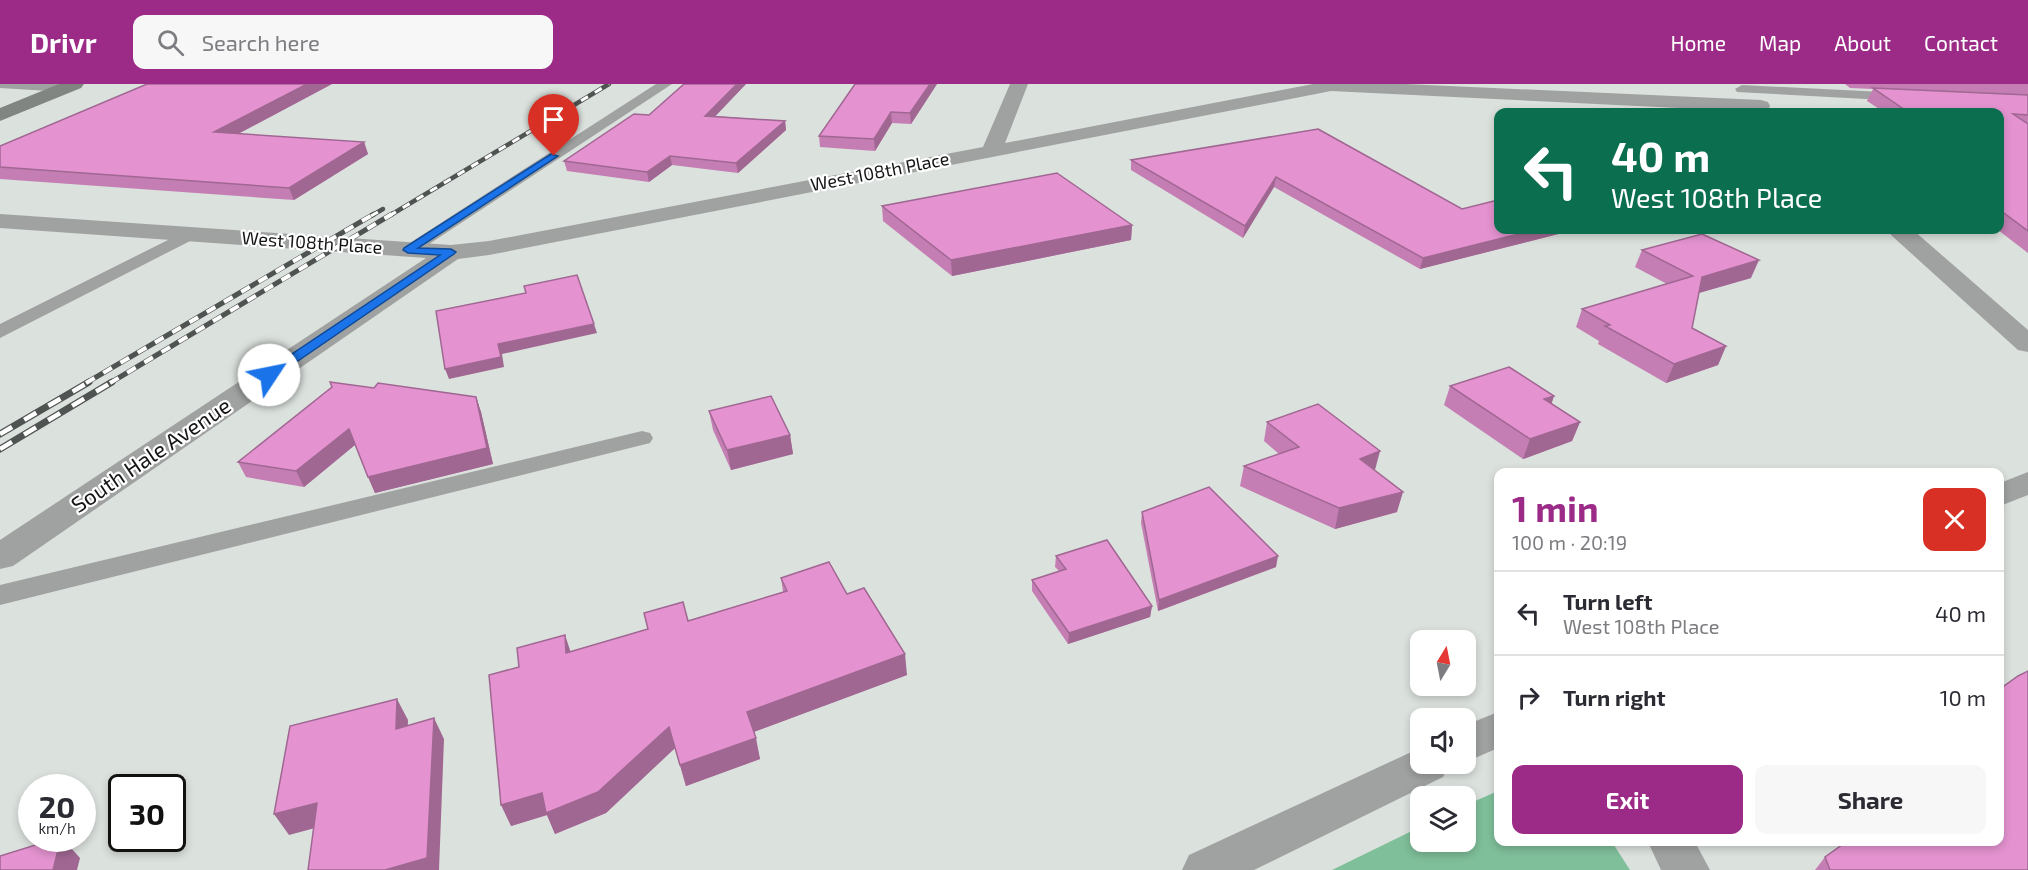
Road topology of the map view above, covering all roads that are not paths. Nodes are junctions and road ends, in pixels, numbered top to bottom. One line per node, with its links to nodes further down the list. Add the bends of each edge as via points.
1 (0, 84): 5 (lane)
2 (665, 84): 15 (lane)
3 (1019, 84): 11 (street)
4 (1341, 85): 8 (street, West 108th Place); 11 (street, West 108th Place)
5 (71, 86): 10 (street)
6 (1740, 87): 7 (lane); 9 (street)
7 (1922, 98)
8 (1746, 108)
9 (1763, 108)
10 (0, 115)
11 (992, 150): 16 (street, West 108th Place, via 489,248)
12 (0, 221): 13 (street, West 108th Place)
13 (190, 234): 15 (street, West 108th Place); 17 (lane)
14 (1904, 234): 18 (street)
15 (408, 250): 16 (street, West 108th Place)
16 (451, 252): 22 (street, South Hale Avenue)
17 (0, 332)
18 (2028, 344)
19 (642, 438): 23 (lane)
20 (2028, 482): 21 (street)
21 (2004, 494)
22 (0, 557)
23 (0, 595)
24 (1494, 731): 25 (street)
25 (1476, 740)
26 (1410, 772): 28 (street)
27 (1673, 846): 29 (street)
28 (1206, 870)
29 (1686, 870)

